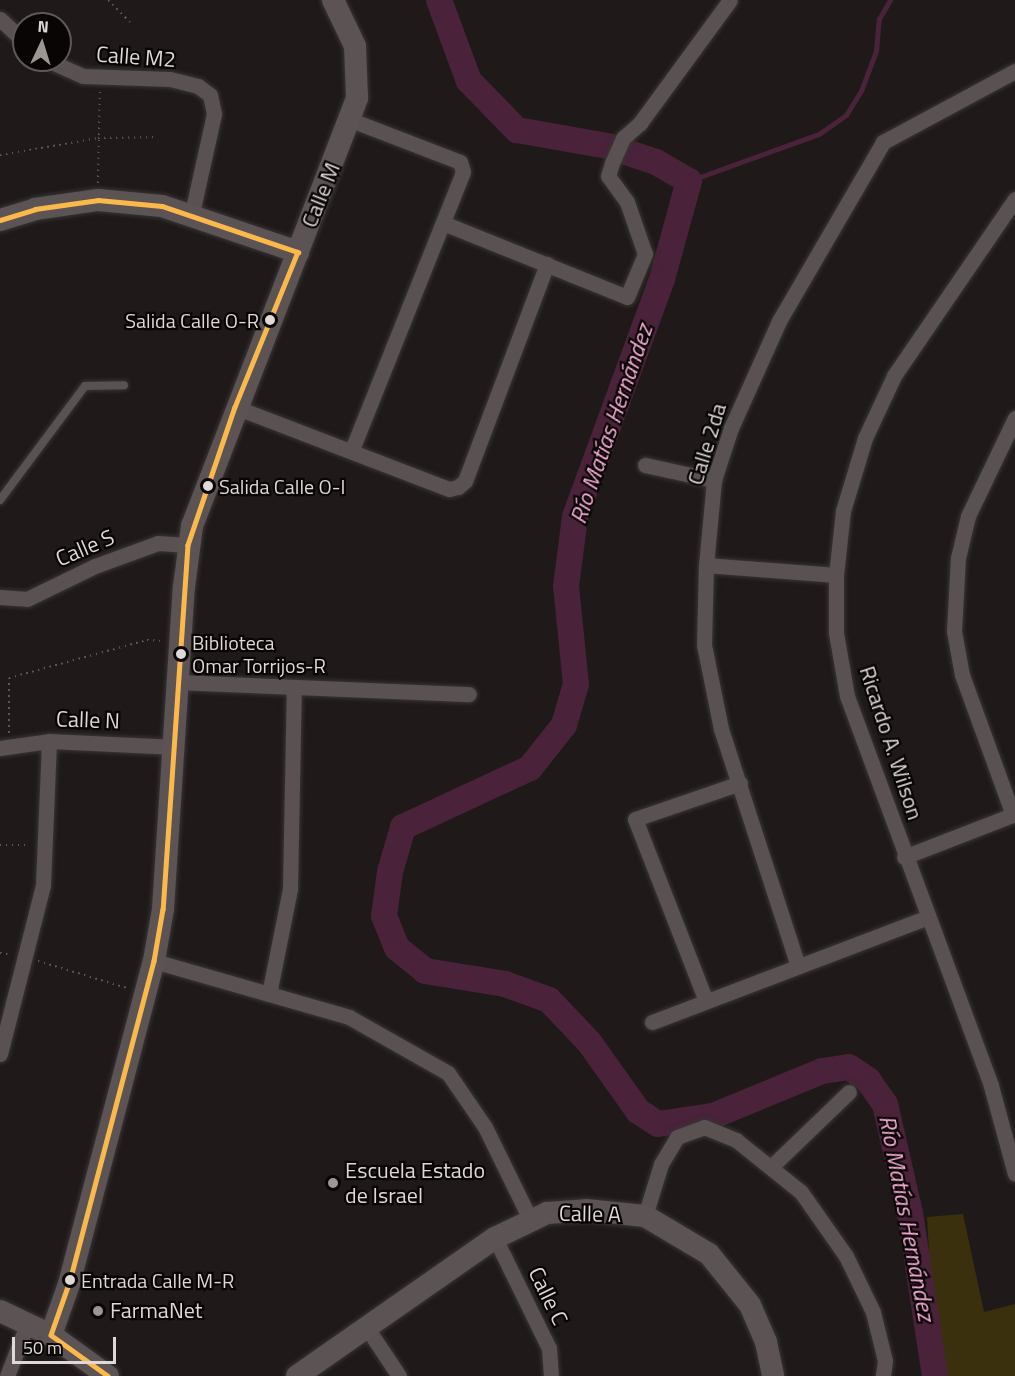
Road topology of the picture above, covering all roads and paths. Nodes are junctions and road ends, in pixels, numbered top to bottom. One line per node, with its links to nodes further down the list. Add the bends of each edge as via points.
1 (108, 0): 5 (path)
2 (333, 0): 10 (street, Calle M, via 356,46 359,74)
3 (730, 0): 20 (street, via 640,123 626,136 612,163 608,176 627,202 645,255 627,297)
4 (0, 19): 6 (street)
5 (130, 22)
6 (12, 30)
7 (72, 71): 9 (street, Calle M2)
8 (1015, 71): 26 (street, Calle 2da, via 883,142 779,321 731,428)
9 (100, 76): 12 (path); 16 (street, Calle M2, via 170,79 198,86 210,95 214,114)
10 (351, 120): 18 (street, via 460,162 463,172); 19 (street, Calle M)
11 (157, 137): 12 (path)
12 (98, 138): 13 (path); 15 (path)
13 (0, 155)
14 (1015, 199): 30 (street, Ricardo A. Wilson, via 894,376 865,438 843,512)
15 (98, 200): 16 (street); 17 (street, via 35,209)
16 (192, 213): 19 (street)
17 (0, 220)
18 (443, 224): 20 (street); 24 (street)
19 (298, 252): 22 (street, Calle M)
20 (547, 264): 24 (street, via 465,481 449,489)
21 (124, 385): 27 (lane, via 85,386)
22 (235, 407): 24 (street); 28 (street, Calle M)
23 (1015, 418): 40 (street, via 968,516 958,558 954,631 962,675)
24 (352, 449)
25 (645, 465): 26 (street)
26 (714, 480): 29 (street, Calle 2da)
27 (0, 500)
28 (188, 545): 31 (street, Calle S, via 158,543 95,566 27,599); 32 (street, Calle M)
29 (706, 564): 30 (street); 39 (street, Calle 2da, via 704,645 721,729)
30 (836, 575): 43 (street, Ricardo A. Wilson, via 836,633 847,696)
31 (0, 597)
32 (180, 643): 33 (street, Calle M); 37 (path, via 147,640 9,678)
33 (178, 682): 34 (street); 38 (street, Calle M)
34 (294, 687): 35 (street); 50 (street, via 290,889)
35 (469, 694)
36 (49, 741): 37 (street, Calle N); 38 (street, Calle N); 41 (street)
37 (5, 747)
38 (176, 747): 47 (street, Calle M, via 163,909)
39 (740, 783): 48 (street, Calle 2da); 51 (street, via 635,819)
40 (1014, 814): 43 (street)
41 (45, 844): 42 (path); 46 (street, via 43,885)
42 (0, 845)
43 (904, 856): 44 (street, Ricardo A. Wilson)
44 (928, 917): 48 (street); 56 (street, Ricardo A. Wilson, via 991,1086)
45 (0, 953): 46 (path)
46 (28, 958): 49 (path); 53 (street)
47 (154, 961): 50 (street); 63 (street, Calle M, via 69,1284)
48 (798, 966): 51 (street)
49 (128, 988)
50 (269, 994): 58 (street, via 350,1017 448,1073 485,1127)
51 (706, 1001): 52 (street)
52 (652, 1022)
53 (0, 1054)
54 (849, 1092): 55 (street)
55 (771, 1167): 57 (street, via 721,1132 704,1127 683,1133 661,1164); 70 (street, via 801,1192 824,1221 862,1283 881,1339)
56 (1015, 1174)
57 (645, 1216): 58 (street, Calle A, via 569,1210); 69 (street, Calle A, via 684,1236 728,1272 750,1305 766,1342)
58 (530, 1219): 59 (street, Calle A)
59 (495, 1238): 62 (street, Calle A); 68 (street, Calle C, via 549,1348)
60 (0, 1311): 61 (street)
61 (28, 1322): 63 (street); 64 (street)
62 (367, 1328): 66 (street, Calle A); 67 (street)
63 (51, 1335): 65 (street)
64 (7, 1376)
65 (108, 1376)
66 (297, 1376)
67 (399, 1376)
68 (551, 1376)
69 (773, 1376)
70 (883, 1376)

